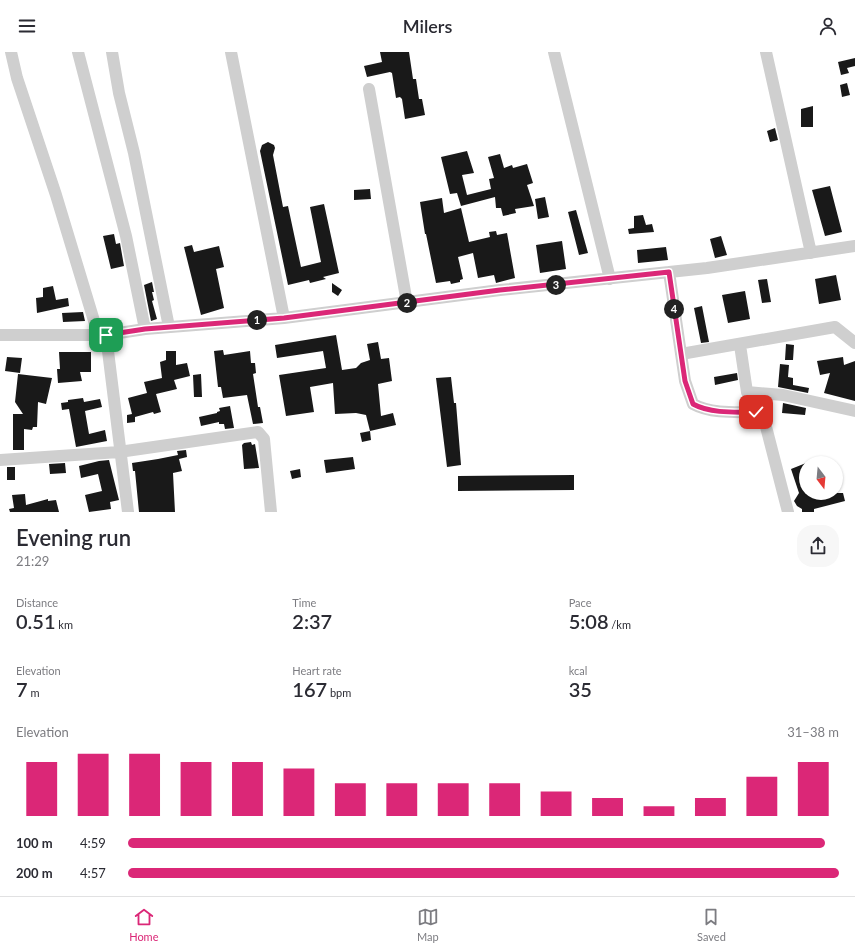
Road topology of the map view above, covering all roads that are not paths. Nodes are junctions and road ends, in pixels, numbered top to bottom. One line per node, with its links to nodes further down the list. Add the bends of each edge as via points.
1 (11, 52): 16 (street, via 17,78)
2 (78, 52): 15 (street, via 126,236)
3 (112, 52): 14 (street)
4 (231, 52): 13 (street)
5 (554, 52): 11 (street)
6 (766, 52): 9 (street)
7 (369, 89): 12 (street)
8 (855, 246): 9 (street)
9 (811, 252): 10 (street)
10 (669, 272): 11 (street); 20 (street)
11 (610, 279): 12 (street)
12 (407, 303): 13 (street)
13 (284, 318): 14 (street)
14 (170, 327): 15 (street)
15 (145, 329): 16 (street)
16 (102, 334): 17 (street); 24 (street)
17 (0, 335)
18 (855, 343): 19 (street, via 835,327)
19 (740, 345): 20 (street); 21 (street)
20 (681, 354): 23 (street, via 688,393 693,404 700,408 729,412)
21 (747, 392): 22 (street, via 783,395); 23 (street)
22 (855, 411)
23 (756, 412): 28 (street, via 764,419 769,434)
24 (119, 452): 25 (street); 26 (street); 27 (street, via 258,432 264,439)
25 (0, 460)
26 (128, 512)
27 (271, 512)
28 (788, 512)

